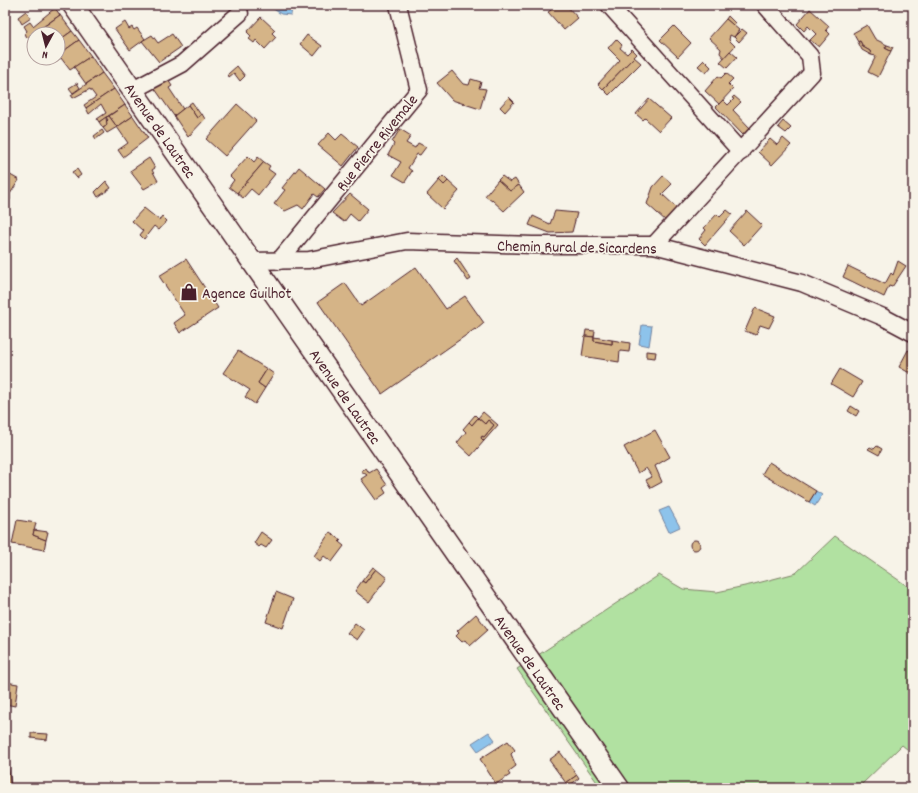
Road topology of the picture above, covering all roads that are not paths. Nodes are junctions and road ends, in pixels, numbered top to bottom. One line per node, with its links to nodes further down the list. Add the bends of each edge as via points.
1 (74, 5): 6 (main road, Avenue de Lautrec)
2 (398, 5): 10 (street, Rue Pierre Rivemale, via 418,90)
3 (609, 5): 7 (street)
4 (765, 5): 7 (street, via 810,56 812,73)
5 (240, 13): 6 (street, via 182,64)
6 (134, 90): 9 (main road, Avenue de Lautrec)
7 (741, 152): 8 (street)
8 (654, 244): 10 (street, Chemin Rural de Sicardens, via 532,245 407,241 309,260); 11 (street, Chemin Rural de Sicardens, via 802,283 883,317)
9 (252, 261): 10 (street, Chemin Rural de Sicardens); 12 (main road, Avenue de Lautrec)
10 (279, 261)
11 (913, 333)
12 (619, 788)

